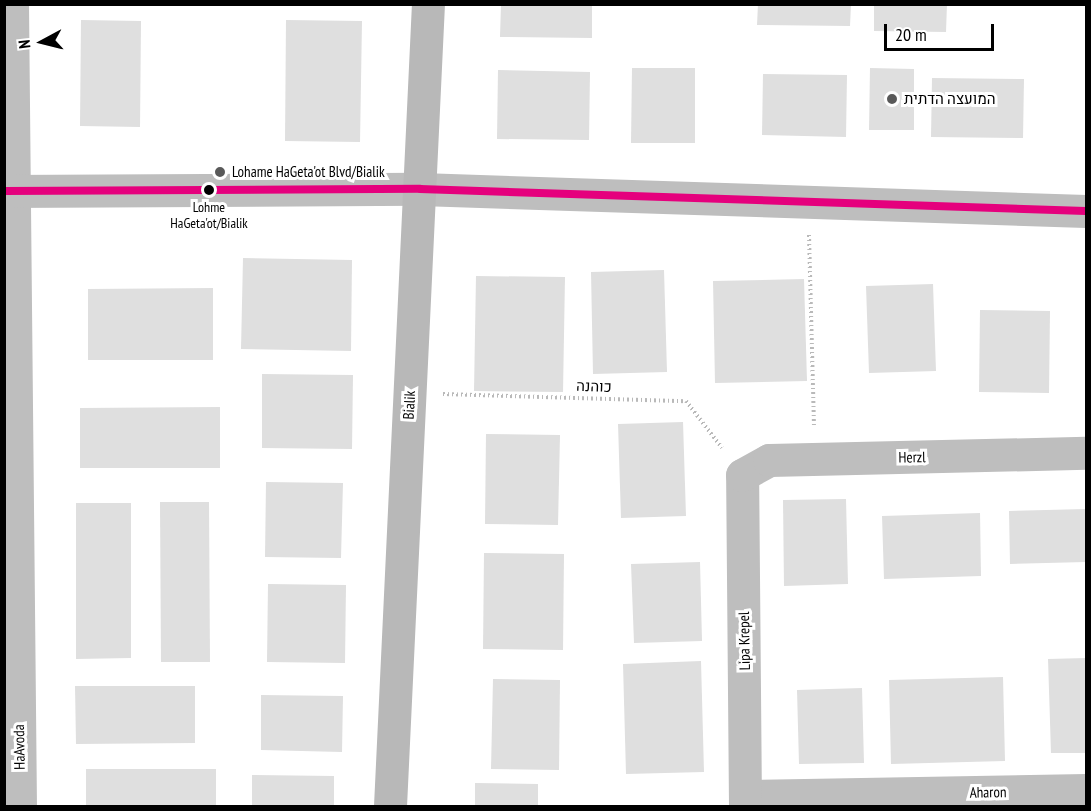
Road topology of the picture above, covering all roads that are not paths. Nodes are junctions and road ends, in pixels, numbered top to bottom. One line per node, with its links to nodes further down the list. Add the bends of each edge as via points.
1 (12, 4): 4 (street, HaAvoda)
2 (428, 4): 3 (street, Bialik)
3 (420, 189): 4 (street); 5 (street); 11 (street, Bialik)
4 (8, 191): 10 (street, HaAvoda)
5 (1086, 211)
6 (1086, 453): 7 (street, Herzl, via 769,460)
7 (742, 475): 9 (street, Lipa Krepel)
8 (1086, 790): 9 (street, Aharon)
9 (745, 801)
10 (20, 807)
11 (390, 807)

